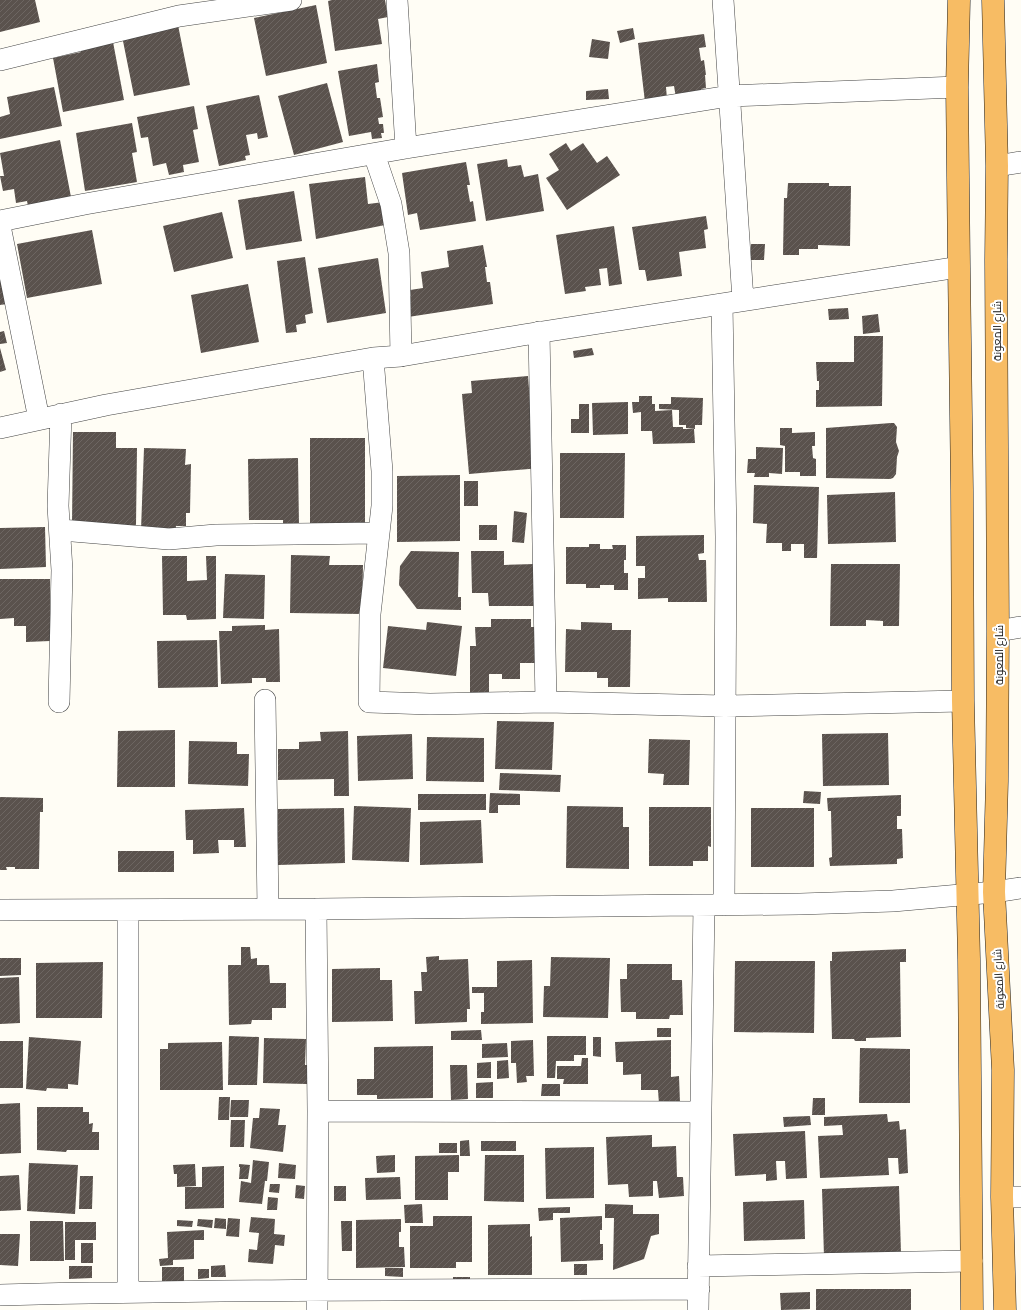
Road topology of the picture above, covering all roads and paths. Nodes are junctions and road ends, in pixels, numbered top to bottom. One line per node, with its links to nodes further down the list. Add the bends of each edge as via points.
1 (291, 0): 6 (street, via 179,16)
2 (397, 0): 9 (street)
3 (723, 0): 8 (street)
4 (959, 0): 7 (highway)
5 (993, 0): 12 (highway, شارع المعونة)
6 (0, 60)
7 (958, 87): 8 (street); 15 (highway)
8 (729, 96): 9 (street); 16 (street)
9 (406, 148): 10 (street)
10 (374, 154): 13 (street); 19 (street, via 391,204 399,253)
11 (1021, 162): 12 (street)
12 (997, 166): 27 (highway, شارع المعونة)
13 (0, 221)
14 (0, 226): 22 (street)
15 (959, 267): 16 (street); 29 (highway)
16 (743, 300): 17 (street)
17 (722, 304): 18 (street); 32 (street, via 726,537)
18 (539, 332): 19 (street); 31 (street)
19 (401, 356): 20 (street)
20 (373, 358): 21 (street); 25 (street, via 382,472)
21 (61, 414): 22 (street); 24 (street, via 58,506)
22 (39, 419): 23 (street)
23 (0, 428)
24 (60, 530): 25 (street, via 169,539 216,535); 30 (street, via 62,583)
25 (379, 532): 31 (street, via 370,614 369,702)
26 (1021, 627): 27 (street)
27 (998, 631): 34 (highway, شارع المعونة)
28 (264, 700): 37 (street)
29 (963, 701): 32 (street); 35 (highway)
30 (59, 702)
31 (546, 702): 32 (street)
32 (725, 706): 36 (street)
33 (1021, 888): 34 (street)
34 (994, 892): 35 (street); 43 (highway, شارع المعونة, via 1002,1070)
35 (967, 894): 36 (street, via 893,901); 44 (highway)
36 (714, 905): 38 (street); 42 (street)
37 (268, 909): 38 (street); 40 (street)
38 (316, 909): 41 (street)
39 (0, 910): 40 (street)
40 (128, 910): 47 (street)
41 (318, 1111): 42 (street); 49 (street)
42 (700, 1112): 45 (street)
43 (1012, 1197): 52 (highway, شارع المعونة)
44 (972, 1261): 45 (street); 51 (highway)
45 (698, 1266): 46 (street)
46 (699, 1289): 49 (street); 50 (street)
47 (128, 1292): 48 (street); 49 (street)
48 (0, 1295)
49 (317, 1300)
50 (698, 1310)
51 (972, 1310)
52 (1005, 1310)

